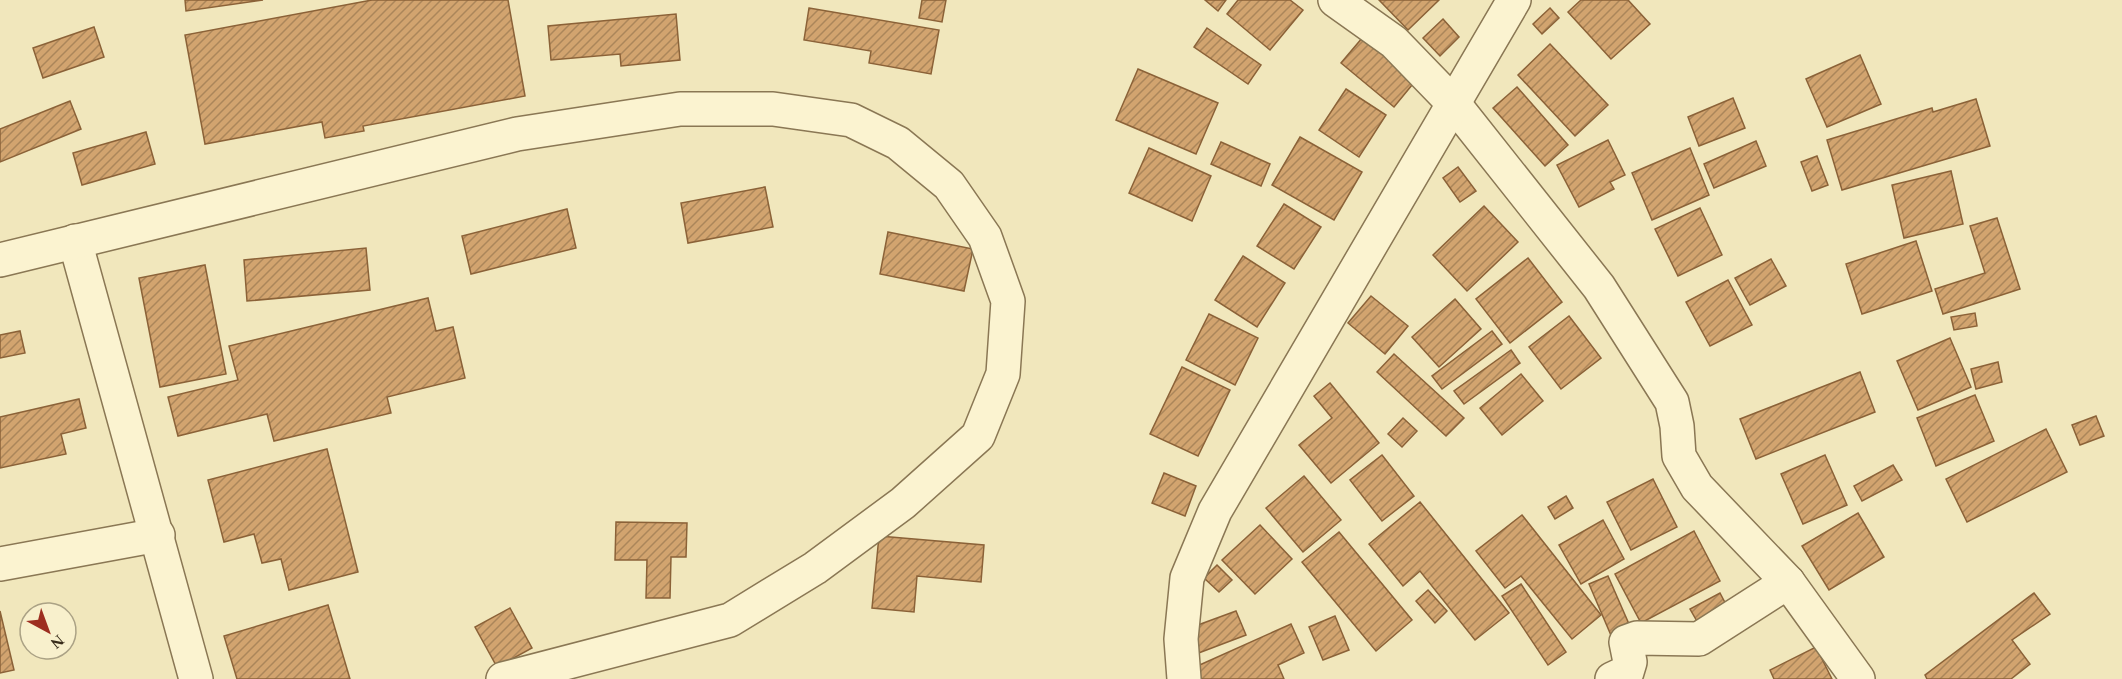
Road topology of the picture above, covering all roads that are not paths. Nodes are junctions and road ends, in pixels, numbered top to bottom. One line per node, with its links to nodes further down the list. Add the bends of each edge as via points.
1 (1335, 0): 3 (street, via 1394,42)
2 (1514, 0): 3 (street)
3 (1454, 104): 8 (street, via 1599,287 1672,402 1678,456 1697,487); 12 (street, via 1215,511 1187,578 1181,639)
4 (75, 241): 5 (street); 6 (street); 9 (street, via 517,134 680,109 773,109 851,120 898,143 949,185 985,237 1008,301 1003,374 978,436 903,503 815,568 730,620)
5 (0, 260)
6 (158, 535): 7 (street); 10 (street)
7 (0, 564)
8 (1788, 582): 13 (street, via 1699,639 1637,638 1626,642 1630,662 1627,672); 14 (street)
9 (587, 667): 11 (street)
10 (196, 679)
11 (503, 679)
12 (1184, 679)
13 (1612, 679)
14 (1858, 679)

